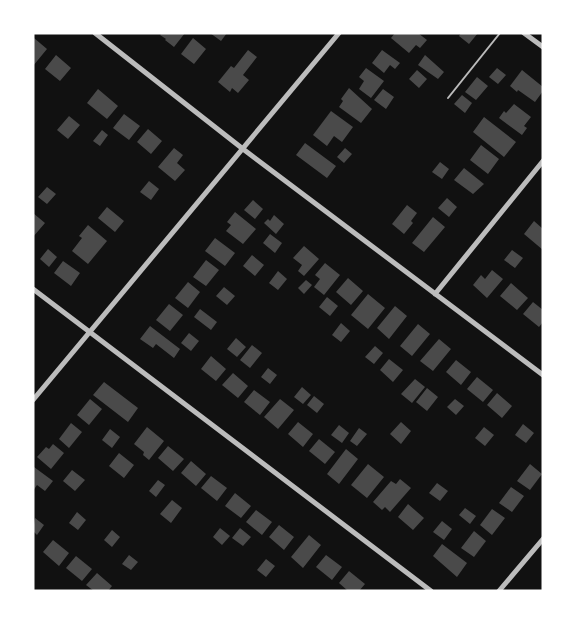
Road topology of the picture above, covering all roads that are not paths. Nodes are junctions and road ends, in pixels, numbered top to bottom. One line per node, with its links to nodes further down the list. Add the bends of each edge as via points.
1 (95, 33): 7 (street)
2 (339, 33): 7 (street)
3 (500, 33): 6 (lane)
4 (524, 33): 5 (street)
5 (543, 47)
6 (448, 98)
7 (243, 149): 10 (street); 11 (street)
8 (543, 161): 10 (street)
9 (33, 288): 11 (street)
10 (435, 294): 12 (street)
11 (89, 333): 13 (street); 15 (street)
12 (543, 375)
13 (33, 400)
14 (543, 539): 16 (street)
15 (431, 591)
16 (500, 591)

